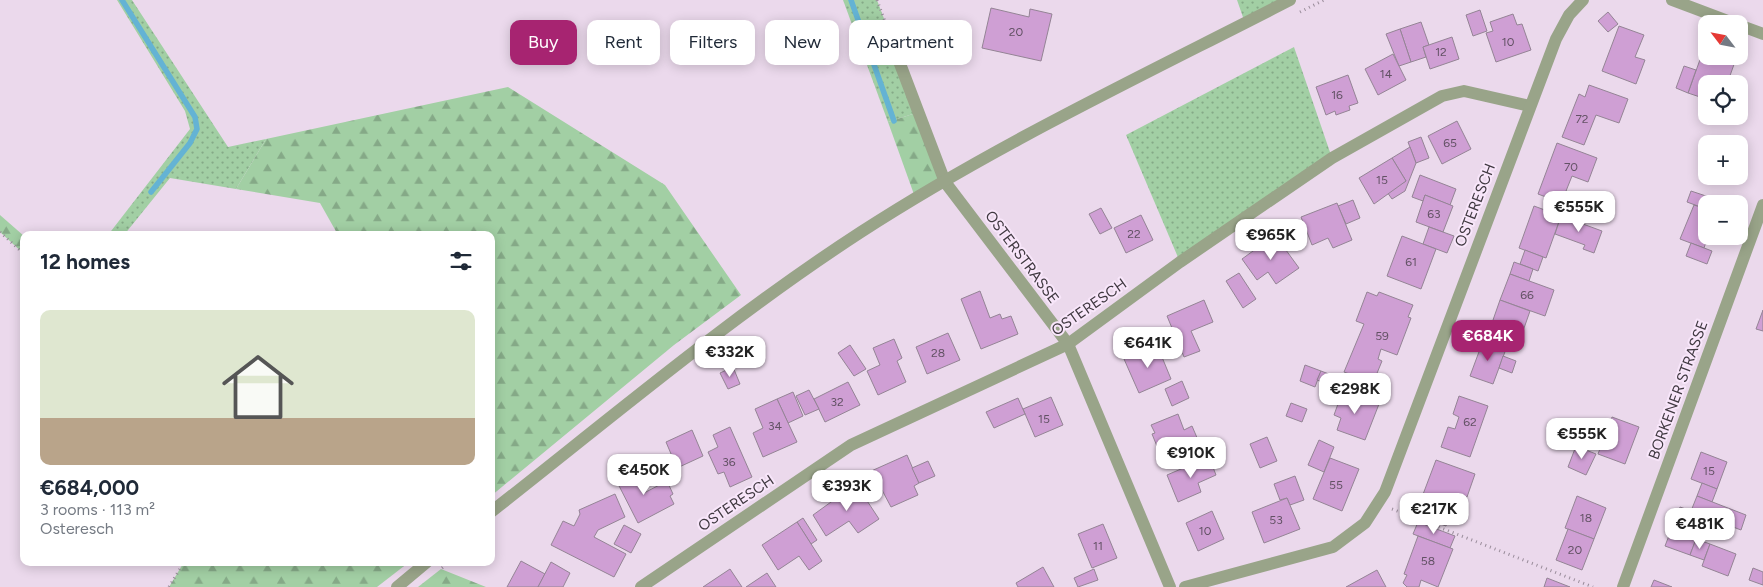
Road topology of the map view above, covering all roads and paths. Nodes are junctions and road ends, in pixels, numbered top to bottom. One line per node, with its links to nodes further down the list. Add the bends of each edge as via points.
1 (877, 0): 8 (path)
2 (1290, 0): 13 (street)
3 (1324, 0): 6 (path)
4 (1583, 0): 12 (street, OSTERESCH, via 1569,15 1556,39)
5 (1672, 0): 7 (street)
6 (1294, 15)
7 (1713, 15)
8 (884, 20)
9 (1748, 28): 10 (street)
10 (1763, 34)
11 (900, 65): 13 (street, OSTERSTRASSE)
12 (1530, 106): 17 (street, OSTERESCH, via 1464,91 1442,96 1332,158 1180,262); 18 (street, OSTERESCH)
13 (945, 182): 17 (street, OSTERSTRASSE); 19 (street, via 861,232 711,339)
14 (1763, 205): 28 (street, BORKENER STRASSE)
15 (0, 232): 16 (path)
16 (20, 250)
17 (1068, 344): 24 (street, OSTERESCH, via 851,446); 25 (street, OSTERSTRASSE)
18 (1378, 503): 26 (street, OSTERESCH, via 1365,523 1333,547); 27 (path)
19 (495, 509)
20 (182, 566): 22 (path)
21 (422, 566): 23 (street)
22 (169, 587)
23 (397, 587)
24 (641, 587)
25 (1170, 587)
26 (1184, 587)
27 (1593, 587)
28 (1622, 587)

